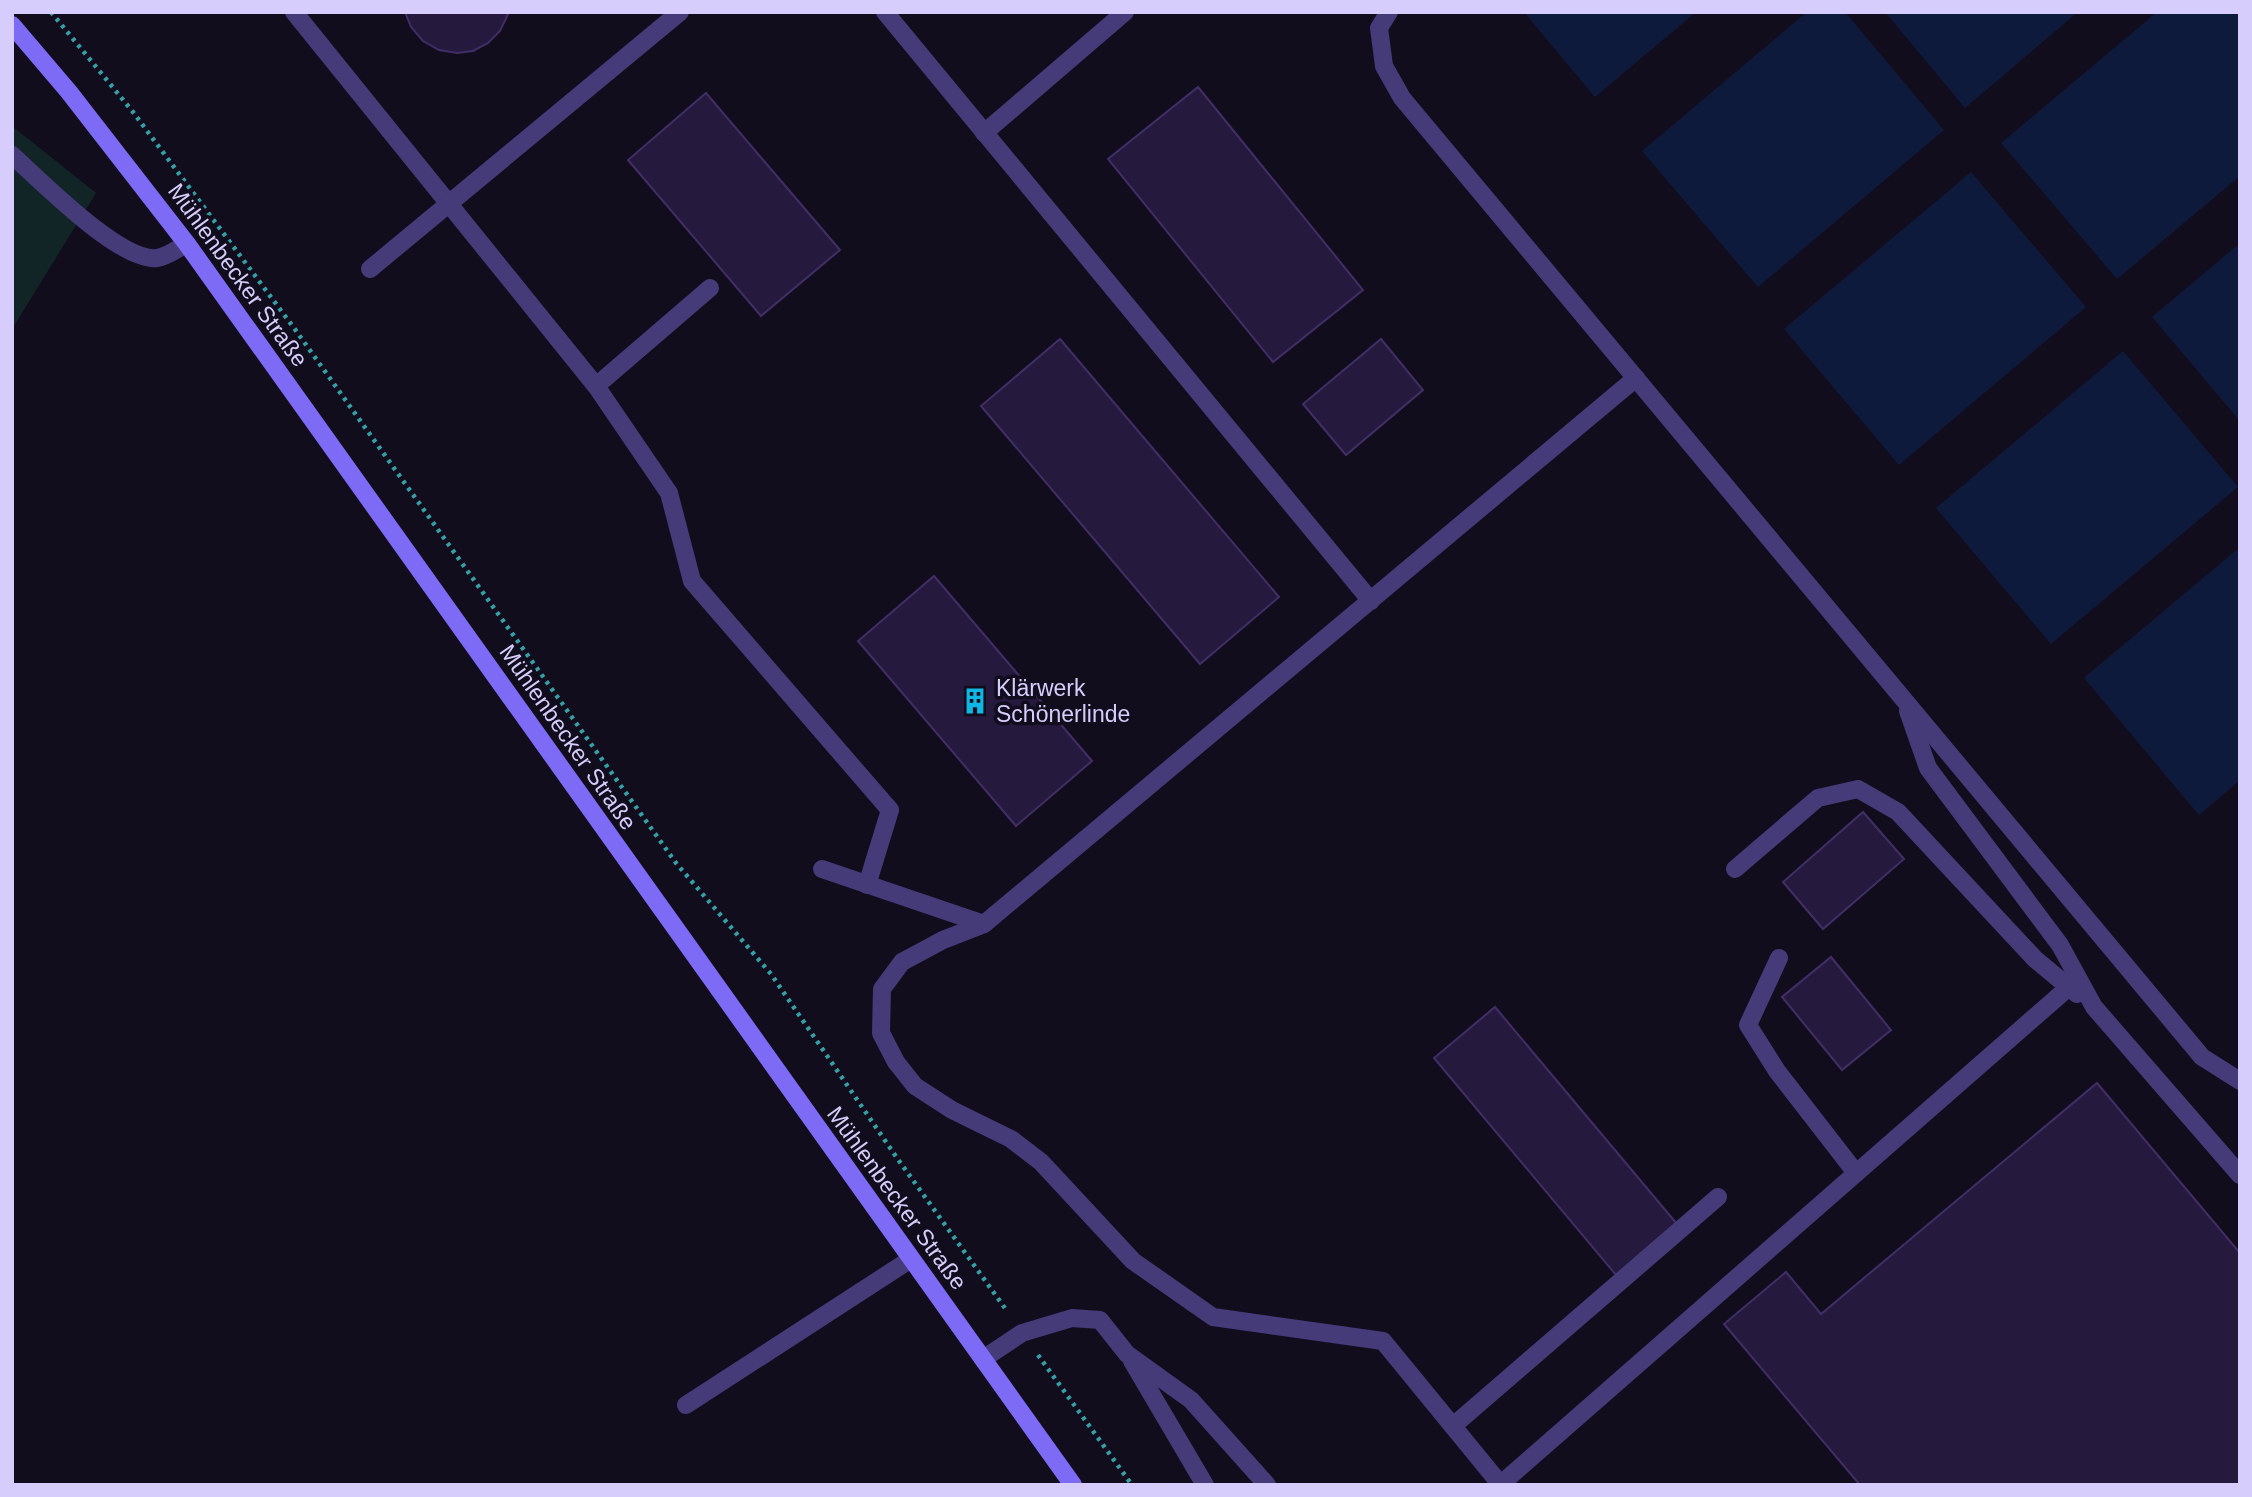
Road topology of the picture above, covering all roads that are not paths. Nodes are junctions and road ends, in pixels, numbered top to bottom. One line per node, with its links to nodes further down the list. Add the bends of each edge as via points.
1 (294, 12): 9 (lane)
2 (680, 12): 9 (lane)
3 (885, 12): 7 (lane)
4 (1125, 12): 7 (lane)
5 (1389, 12): 13 (lane, via 1379,28 1384,66 1402,98)
6 (12, 25): 10 (main road, Mühlenbecker Straße)
7 (985, 133): 15 (lane)
8 (12, 155): 10 (lane, via 101,234 138,256 158,258)
9 (450, 203): 11 (lane); 14 (lane)
10 (187, 244): 28 (main road, Mühlenbecker Straße)
11 (370, 269)
12 (710, 288): 14 (lane)
13 (1636, 378): 15 (lane); 16 (lane)
14 (596, 386): 19 (lane, via 669,493 692,581 890,810)
15 (1371, 601): 20 (lane)
16 (1905, 700): 23 (lane, via 1928,768 2060,945); 24 (lane, via 2202,1057)
17 (822, 869): 19 (lane)
18 (1735, 869): 22 (lane, via 1818,798 1858,789 1898,812 2035,959)
19 (867, 885): 20 (lane)
20 (984, 924): 32 (lane, via 902,961 882,989 881,1033 915,1086 1011,1139 1041,1162 1133,1261 1213,1317 1383,1341)
21 (1779, 958): 25 (lane, via 1748,1025 1777,1071)
22 (2068, 987): 23 (lane); 25 (lane)
23 (2094, 1007): 26 (lane)
24 (2240, 1081)
25 (1856, 1172): 33 (lane)
26 (2240, 1175)
27 (1718, 1197): 32 (lane)
28 (911, 1259): 30 (main road, Mühlenbecker Straße); 31 (lane)
29 (1127, 1354): 30 (lane, via 1100,1320 1072,1318 1022,1333); 35 (lane); 36 (lane, via 1191,1400)
30 (983, 1359): 34 (main road, Mühlenbecker Straße)
31 (686, 1405)
32 (1453, 1426): 33 (lane)
33 (1501, 1484)
34 (1073, 1485)
35 (1205, 1485)
36 (1267, 1485)

